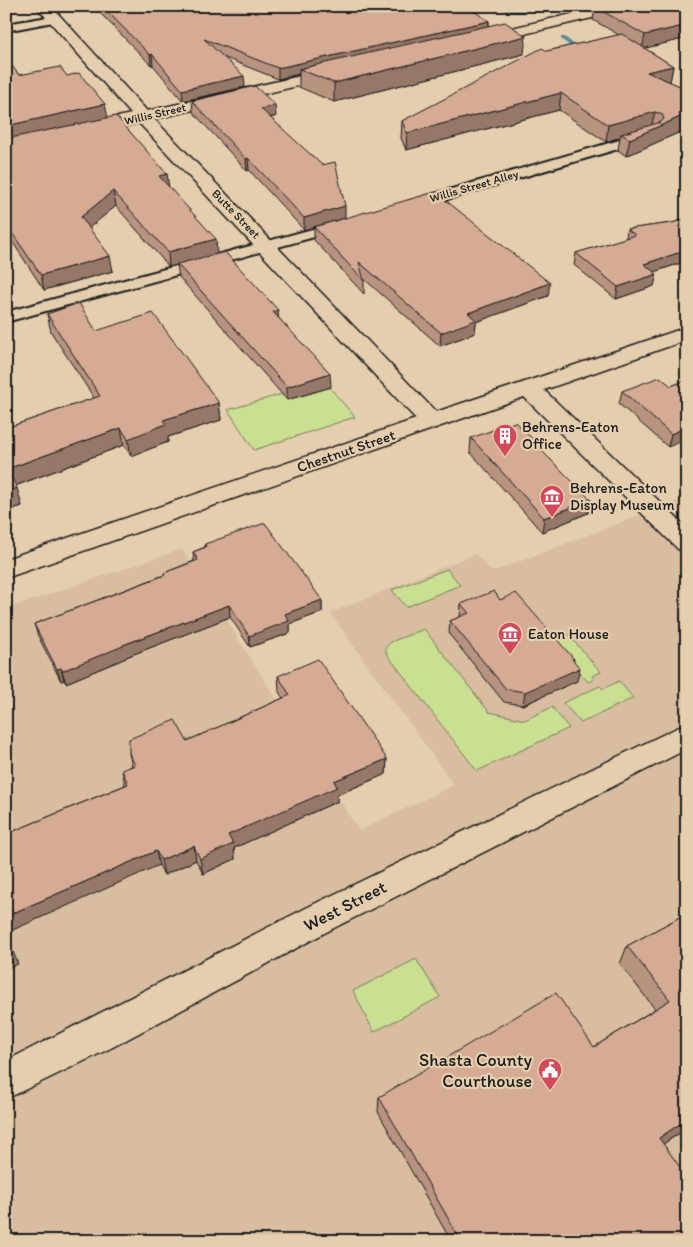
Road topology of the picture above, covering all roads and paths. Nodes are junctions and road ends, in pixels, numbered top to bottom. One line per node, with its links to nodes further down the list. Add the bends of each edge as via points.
1 (626, 6): 4 (street)
2 (48, 13): 3 (lane); 6 (street, Butte Street)
3 (6, 28)
4 (471, 42)
5 (354, 68): 6 (street, Willis Street)
6 (142, 116): 7 (street, Willis Street); 11 (street, Butte Street)
7 (70, 133)
8 (652, 134): 9 (lane, Willis Street Alley)
9 (398, 209)
10 (351, 222): 11 (lane)
11 (267, 247): 12 (lane); 15 (street, Butte Street)
12 (6, 318)
13 (687, 333): 14 (street, Chestnut Street)
14 (528, 388): 15 (street, Chestnut Street); 16 (street)
15 (431, 421): 17 (street, Chestnut Street)
16 (687, 543)
17 (6, 569)
18 (687, 735): 19 (street, West Street, via 320,918)
19 (6, 1081)

